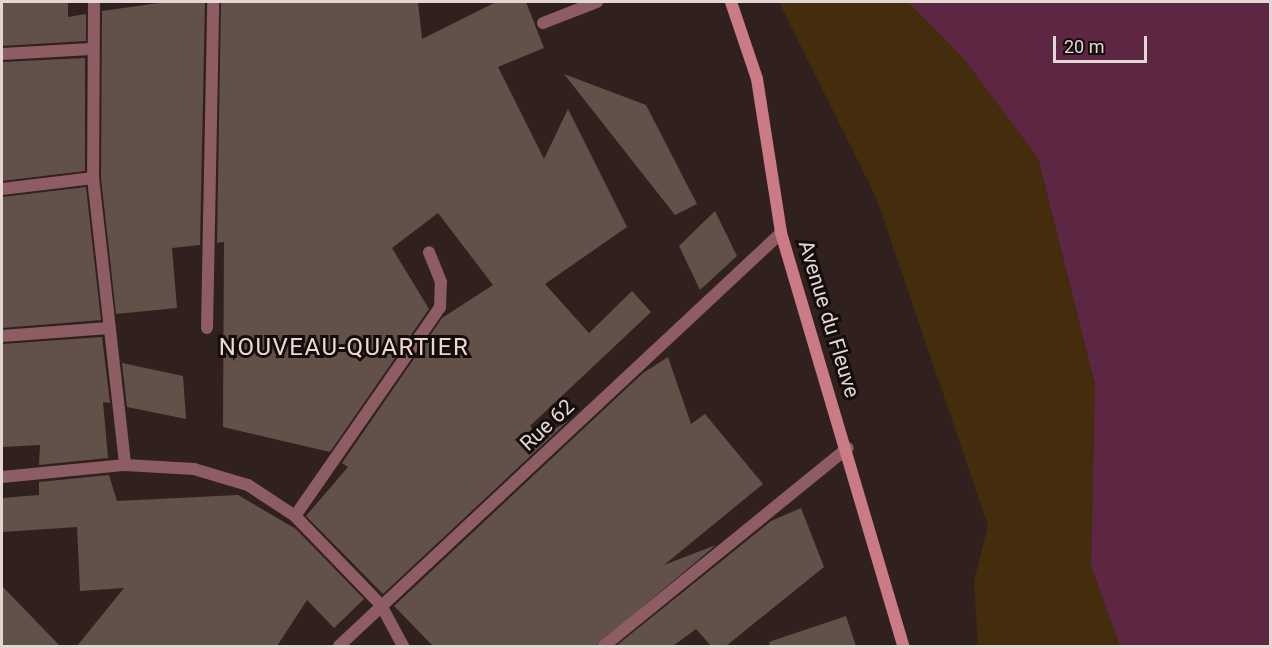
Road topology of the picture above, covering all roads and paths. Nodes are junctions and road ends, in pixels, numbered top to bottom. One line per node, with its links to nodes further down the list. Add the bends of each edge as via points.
1 (94, 2): 6 (street)
2 (213, 2): 13 (street)
3 (597, 2): 5 (street)
4 (730, 2): 10 (street, Avenue du Fleuve, via 758,79)
5 (543, 23)
6 (91, 49): 7 (street); 8 (street)
7 (2, 54)
8 (93, 178): 9 (street); 12 (street)
9 (2, 189)
10 (782, 233): 15 (street, Avenue du Fleuve); 19 (street, Rue 62)
11 (429, 252): 18 (street, via 441,282 440,307)
12 (109, 328): 14 (street); 16 (street)
13 (207, 328)
14 (2, 336)
15 (848, 448): 22 (street); 23 (street, Avenue du Fleuve)
16 (125, 465): 17 (street); 18 (street, via 194,469 248,484)
17 (2, 477)
18 (295, 516): 19 (street)
19 (381, 605): 20 (street, Rue 62); 21 (street)
20 (339, 646)
21 (404, 646)
22 (604, 646)
23 (903, 646)

